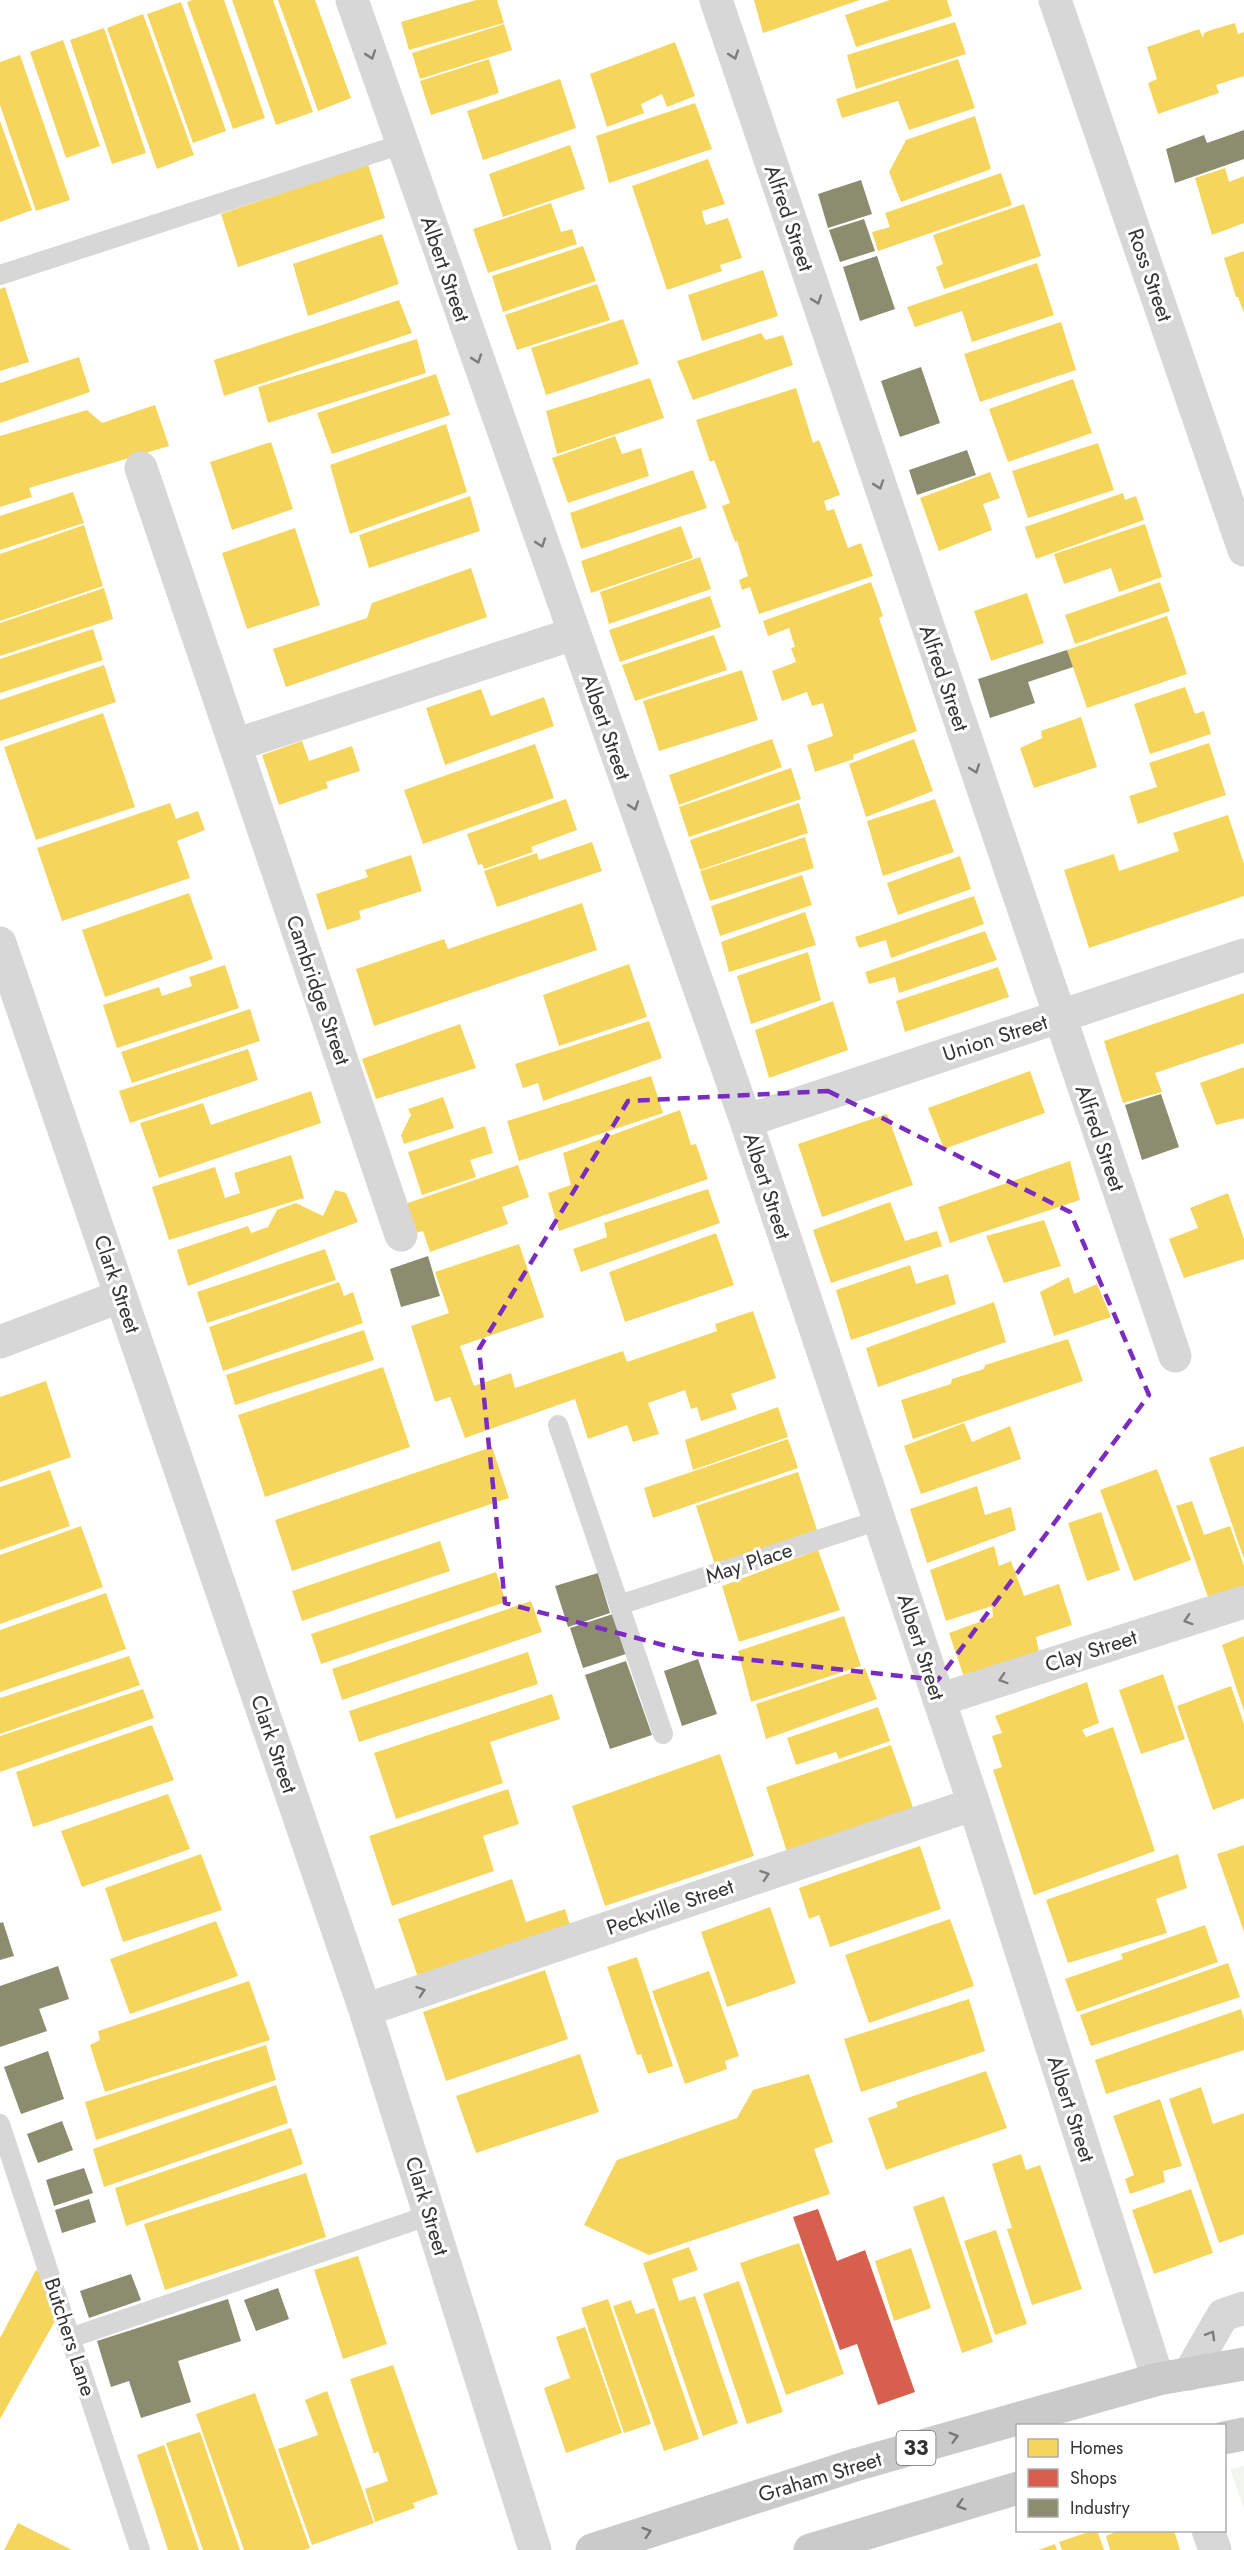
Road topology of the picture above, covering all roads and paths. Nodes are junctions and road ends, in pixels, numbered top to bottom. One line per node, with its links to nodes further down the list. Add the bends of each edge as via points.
1 (352, 0): 4 (street, Albert Street, one-way to 4)
2 (716, 0): 12 (street, Alfred Street, one-way to 12)
3 (1055, 0): 7 (street, Ross Street)
4 (402, 144): 5 (lane); 8 (street, Albert Street, one-way to 8)
5 (0, 275)
6 (141, 468): 9 (street, Cambridge Street)
7 (1244, 550)
8 (573, 634): 9 (street); 13 (street, Albert Street, one-way to 13)
9 (235, 745): 14 (street, Cambridge Street)
10 (0, 943): 15 (street, Clark Street)
11 (1244, 955): 12 (street, Union Street)
12 (1059, 1017): 13 (street, Union Street); 17 (street, Alfred Street)
13 (746, 1121): 19 (street, Albert Street)
14 (400, 1235)
15 (121, 1296): 16 (street); 25 (street, Clark Street)
16 (0, 1342)
17 (1174, 1356)
18 (558, 1425): 21 (lane)
19 (879, 1520): 21 (lane, May Place); 22 (street, Albert Street)
20 (1244, 1602): 22 (street, Clay Street, one-way to 22)
21 (620, 1605): 23 (lane)
22 (939, 1700): 24 (street, Albert Street)
23 (663, 1734)
24 (974, 1804): 25 (street, Peckville Street, one-way to 24); 31 (street, Albert Street)
25 (365, 2010): 27 (street, Clark Street)
26 (0, 2124): 29 (lane, Butchers Lane)
27 (430, 2215): 29 (lane); 37 (street, Clark Street)
28 (1244, 2308): 31 (street, one-way to 28, via 1223,2315)
29 (70, 2338): 36 (lane, Butchers Lane)
30 (1244, 2364): 31 (main road, Graham Street / 33)
31 (1173, 2377): 38 (main road, Graham Street / 33, one-way to 31, via 858,2464)
32 (1244, 2434): 33 (main road)
33 (1226, 2438)
34 (1016, 2488): 39 (main road, one-way to 39)
35 (1209, 2532): 40 (street)
36 (140, 2550)
37 (535, 2550)
38 (592, 2550)
39 (810, 2550)
40 (1215, 2550)

